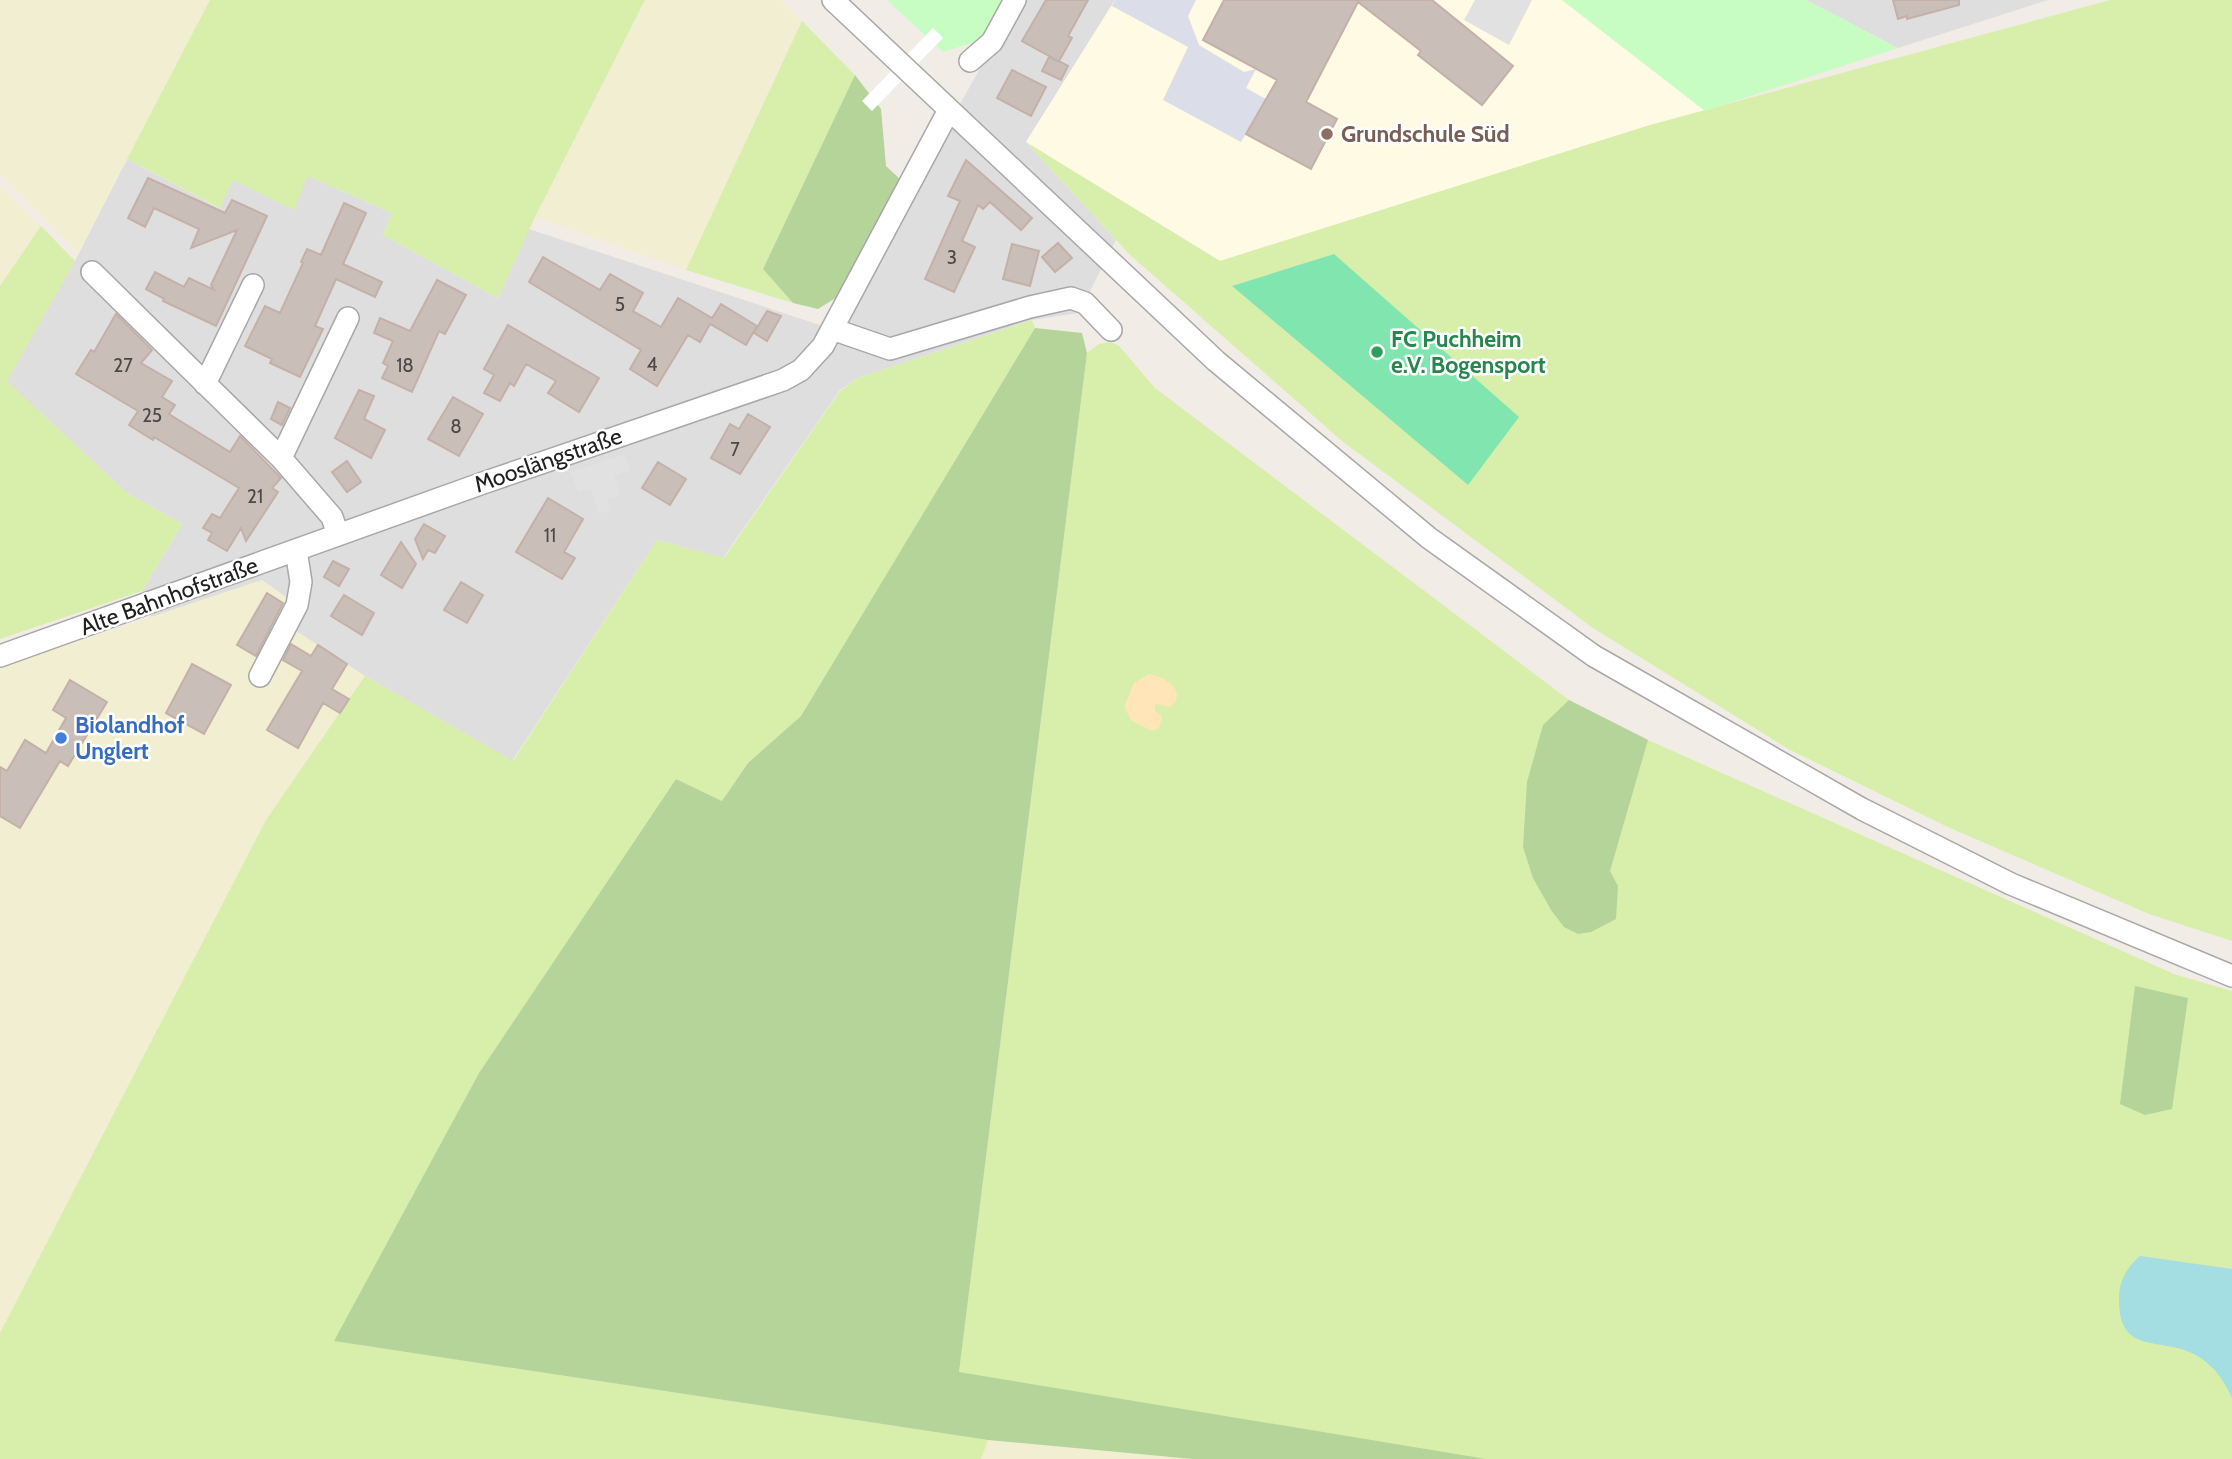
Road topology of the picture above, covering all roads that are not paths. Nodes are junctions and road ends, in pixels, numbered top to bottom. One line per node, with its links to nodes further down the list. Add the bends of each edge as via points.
1 (833, 0): 4 (street)
2 (1015, 0): 3 (street, via 992,42)
3 (970, 61)
4 (949, 110): 8 (street, Mooslängstraße); 16 (street, via 1216,362 1429,538 1594,656 1862,809 1961,859)
5 (92, 272): 10 (street)
6 (253, 285): 10 (street)
7 (348, 318): 11 (street)
8 (832, 330): 9 (street, via 890,349 1071,298 1085,303); 12 (street, Mooslängstraße, via 801,370 783,380)
9 (1111, 330)
10 (205, 384): 11 (street)
11 (281, 458): 12 (street, via 332,517)
12 (338, 536): 13 (street, Alte Bahnhofstraße)
13 (296, 550): 14 (street, Alte Bahnhofstraße, via 203,589); 15 (street, via 301,582 298,606)
14 (0, 656)
15 (260, 676)
16 (2232, 976)

